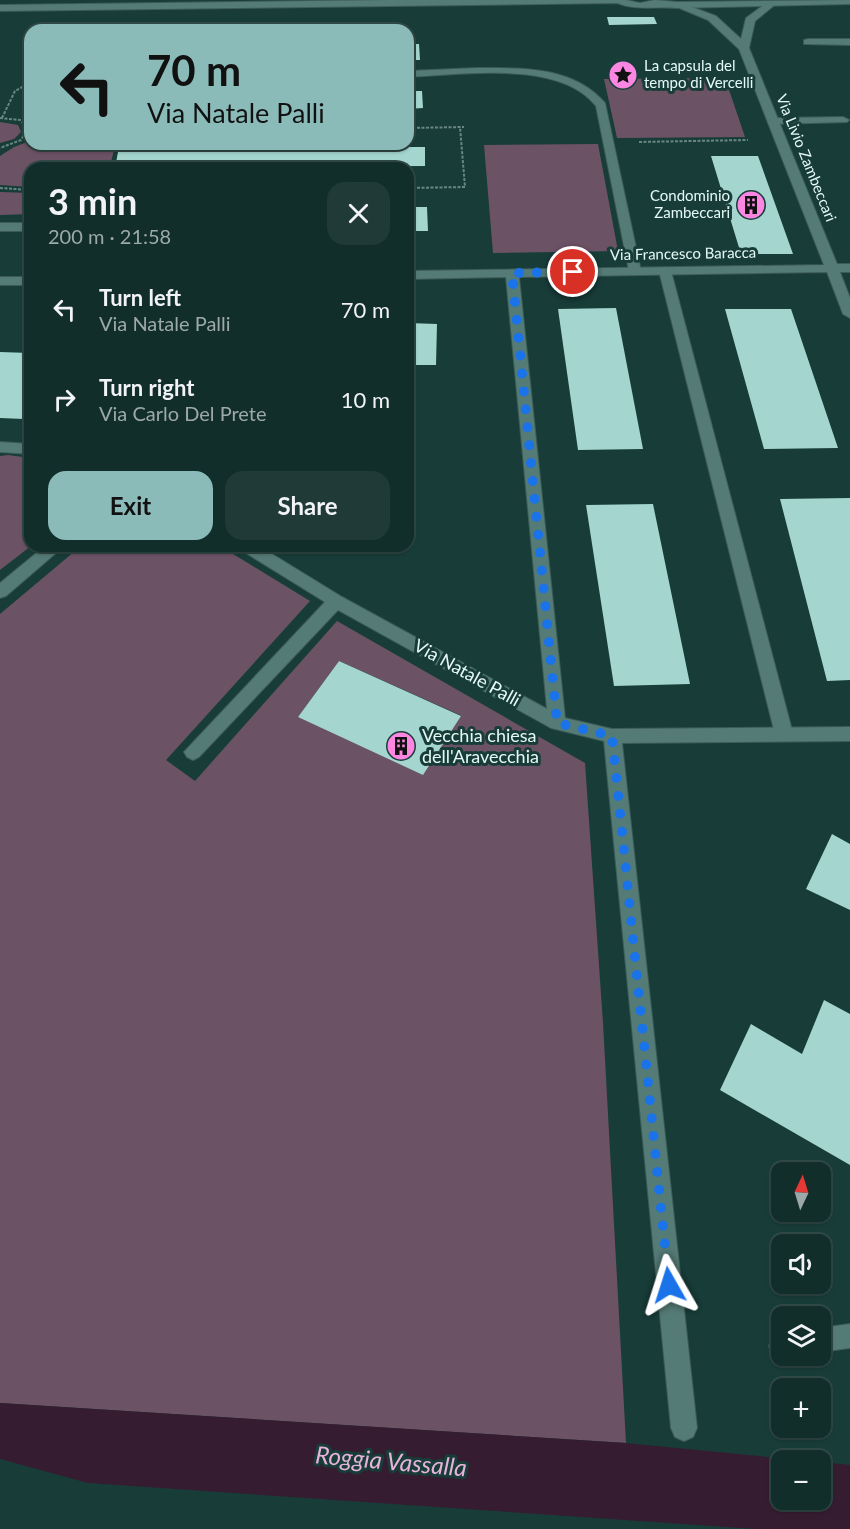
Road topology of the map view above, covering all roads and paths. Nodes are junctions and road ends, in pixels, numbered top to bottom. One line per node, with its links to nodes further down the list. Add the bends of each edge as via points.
1 (618, 0): 2 (street, via 638,6); 6 (street)
2 (661, 1): 5 (street)
3 (850, 2): 4 (street)
4 (772, 3): 5 (street); 9 (street, via 750,20)
5 (677, 5): 9 (street, Via Livio Zambeccari, via 712,18)
6 (0, 8)
7 (808, 42): 8 (street)
8 (850, 42)
9 (744, 48): 14 (street, Via Livio Zambeccari)
10 (414, 74): 19 (street, via 517,72 551,75 575,83 591,92 601,105)
11 (24, 86): 12 (path, via 15,91)
12 (1, 118): 15 (path)
13 (843, 120): 14 (street)
14 (774, 121): 26 (street, Via Livio Zambeccari)
15 (24, 124)
16 (414, 128): 22 (path, via 462,127 465,187)
17 (24, 138): 20 (path)
18 (752, 140): 19 (path)
19 (608, 142): 28 (street)
20 (0, 148)
21 (0, 188): 23 (path)
22 (414, 188)
23 (24, 190)
24 (0, 227): 25 (street)
25 (24, 227)
26 (832, 268): 27 (street, Via Francesco Baracca); 29 (street, Via Francesco Baracca); 34 (street, Via Livio Zambeccari)
27 (850, 268)
28 (635, 271): 29 (street, Via Francesco Baracca); 30 (street, Via Francesco Baracca)
29 (665, 271): 42 (street)
30 (512, 273): 31 (street, Via Francesco Baracca); 41 (street)
31 (414, 275)
32 (0, 281): 33 (street)
33 (24, 281)
34 (850, 314)
35 (0, 447): 36 (street)
36 (24, 449)
37 (49, 552): 39 (street)
38 (257, 552): 40 (street, Via Natale Palli)
39 (0, 592)
40 (336, 601): 41 (street, Via Natale Palli); 45 (street)
41 (557, 723): 44 (street, Via Natale Palli)
42 (784, 734): 43 (street, Via Natale Palli); 44 (street, Via Natale Palli)
43 (850, 734)
44 (612, 736): 48 (street)
45 (193, 752)
46 (850, 1336): 47 (street)
47 (831, 1339)
48 (684, 1428)

